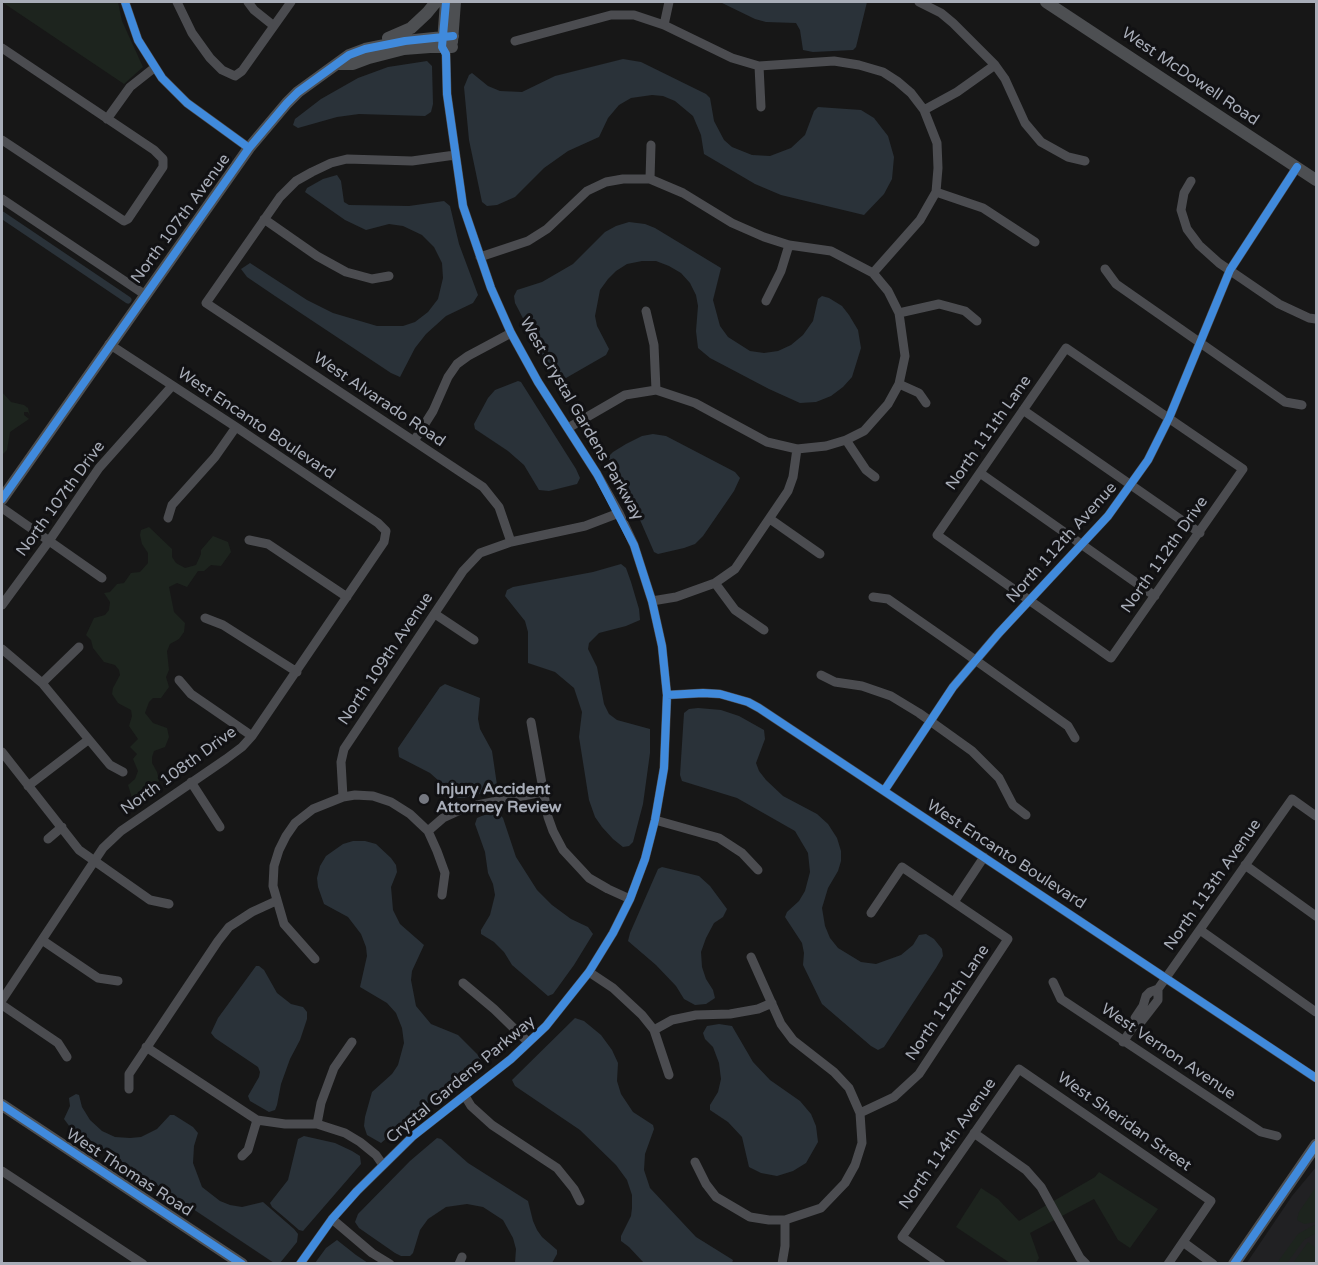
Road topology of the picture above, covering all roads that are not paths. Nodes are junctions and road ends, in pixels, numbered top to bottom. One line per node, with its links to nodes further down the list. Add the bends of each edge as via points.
1 (125, 2): 20 (street, via 138,40)
2 (177, 2): 12 (street, via 210,58 235,76)
3 (248, 2): 12 (street)
4 (291, 2): 12 (street)
5 (436, 2): 16 (main road, via 411,28)
6 (446, 2): 14 (main road)
7 (455, 2): 14 (main road)
8 (669, 2): 11 (street)
9 (919, 2): 18 (street, via 941,13)
10 (1046, 2): 29 (main road, West McDowell Road)
11 (664, 25): 13 (street, via 634,15 610,15); 19 (street, via 732,58)
12 (274, 26)
13 (515, 41)
14 (447, 43): 16 (main road, North 107th Avenue); 17 (main road, North 107th Avenue, via 383,54 353,64); 27 (street, West Crystal Gardens Parkway, via 447,94)
15 (2, 48): 23 (street)
16 (365, 49): 17 (main road, North 107th Avenue, via 349,54)
17 (337, 64): 26 (main road, North 107th Avenue, via 298,92)
18 (995, 64): 22 (street); 28 (street, via 1032,133 1050,148)
19 (759, 66): 21 (street); 22 (street, via 834,61 859,65 897,81)
20 (154, 68): 23 (street, via 130,87); 26 (street, via 187,104)
21 (761, 107)
22 (924, 110): 33 (street, via 937,143)
23 (107, 119): 24 (street, via 163,159 164,167 124,220)
24 (2, 140)
25 (651, 145): 30 (street)
26 (249, 148): 43 (main road, North 107th Avenue)
27 (455, 155): 35 (street, via 412,161 347,159 331,163 296,181); 38 (street, West Crystal Gardens Parkway, via 464,206)
28 (1086, 161)
29 (1297, 167): 31 (main road, West McDowell Road); 40 (street, North 112th Avenue)
30 (650, 179): 37 (street, via 683,193 732,223); 38 (street, via 606,182 587,191 547,229 528,241)
31 (1317, 180)
32 (1191, 181): 40 (street, via 1181,210 1187,229 1199,245)
33 (936, 192): 36 (street, via 983,208); 41 (street, via 920,220)
34 (2, 199): 43 (street)
35 (264, 219): 42 (street, via 346,272 372,279); 62 (street, West Alvarado Road, via 206,303)
36 (1035, 242)
37 (789, 245): 41 (street, via 831,251); 44 (street)
38 (480, 257): 49 (street, West Crystal Gardens Parkway)
39 (1105, 269): 50 (street, via 1116,284)
40 (1230, 270): 47 (street, via 1279,304); 50 (street, North 112th Avenue)
41 (873, 273): 46 (street)
42 (389, 276)
43 (144, 294): 51 (main road, North 107th Avenue)
44 (766, 300)
45 (646, 311): 54 (street, via 654,345)
46 (899, 313): 48 (street, via 939,304 965,311); 52 (street, via 905,356)
47 (1317, 319)
48 (977, 321)
49 (511, 333): 60 (street, West Crystal Gardens Parkway); 62 (street, via 457,364)
50 (1200, 342): 56 (street, via 1285,402); 58 (street, North 112th Avenue)
51 (109, 344): 53 (street, West Encanto Boulevard); 67 (main road, North 107th Avenue)
52 (899, 384): 55 (street, via 919,393); 61 (street, via 875,421)
53 (172, 386): 59 (street, West Encanto Boulevard); 75 (street, North 107th Drive, via 99,468)
54 (656, 390): 60 (street, via 625,395); 63 (street, via 695,403 767,442)
55 (926, 403)
56 (1302, 405)
57 (1023, 410): 58 (street, North 111th Lane, via 1066,348); 64 (street, North 111th Lane); 66 (street)
58 (1169, 418): 66 (street, North 112th Avenue); 73 (street, North 112th Drive, via 1243,469)
59 (236, 427): 70 (street, via 172,505); 72 (street, West Encanto Boulevard)
60 (568, 428): 69 (street, West Crystal Gardens Parkway)
61 (846, 440): 63 (street); 65 (street)
62 (414, 441): 76 (street, West Alvarado Road, via 483,487 499,507)
63 (797, 450): 71 (street, via 792,483)
64 (980, 473): 77 (street); 84 (street, North 111th Lane, via 937,535)
65 (875, 477)
66 (1130, 485): 73 (street); 77 (street, North 112th Avenue)
67 (2, 499)
68 (2, 508): 75 (street)
69 (619, 513): 76 (street, North 109th Avenue, via 567,531); 85 (street, West Crystal Gardens Parkway)
70 (168, 518)
71 (770, 519): 78 (street); 80 (street, via 735,569)
72 (386, 531): 82 (street, North 108th Drive, via 384,542)
73 (1200, 533): 81 (street, North 112th Drive)
74 (249, 540): 82 (street, via 268,544)
75 (49, 541): 79 (street); 86 (street, North 107th Drive)
76 (512, 542): 87 (street, North 109th Avenue, via 480,553)
77 (1081, 544): 81 (street); 84 (street, North 112th Avenue)
78 (820, 554)
79 (102, 578)
80 (715, 583): 85 (street); 89 (street, via 735,610)
81 (1155, 596): 84 (street, North 112th Drive, via 1111,658)
82 (347, 597): 94 (street, North 108th Drive)
83 (873, 597): 93 (street, via 888,599)
84 (1029, 600): 93 (street, North 112th Avenue)
85 (652, 602): 98 (street, West Crystal Gardens Parkway)
86 (2, 605)
87 (435, 614): 90 (street); 110 (street, North 109th Avenue, via 344,749)
88 (205, 618): 94 (street, via 223,625)
89 (764, 630)
90 (474, 640)
91 (78, 647): 97 (street)
92 (2, 649): 97 (street)
93 (975, 660): 99 (street, North 112th Avenue); 102 (street, via 1068,726)
94 (297, 672): 101 (street, North 108th Drive)
95 (821, 675): 99 (street, via 891,696)
96 (179, 680): 101 (street, via 191,694)
97 (42, 683): 103 (street)
98 (667, 695): 108 (street, West Encanto Boulevard, via 720,694 748,702); 113 (street, Crystal Gardens Parkway, via 664,768)
99 (929, 721): 108 (street, North 112th Avenue); 111 (street, via 972,751 999,778 1013,805)
100 (531, 722): 109 (street)
101 (252, 736): 106 (street, North 108th Drive)
102 (1075, 738)
103 (88, 740): 105 (street, via 110,765); 107 (street)
104 (2, 752): 107 (street)
105 (123, 772)
106 (191, 782): 115 (street); 119 (street, North 108th Drive, via 121,831)
107 (28, 786): 114 (street)
108 (884, 791): 118 (street, West Encanto Boulevard)
109 (543, 792): 116 (street, via 467,807 443,818); 123 (street, via 553,831 563,850 589,878)
110 (343, 796): 116 (street, via 373,796 391,802); 124 (street, via 313,809 286,836 274,866)
111 (1026, 815)
112 (1317, 816): 120 (street, North 113th Avenue, via 1292,799)
113 (655, 820): 121 (street, via 719,838); 123 (street, Crystal Gardens Parkway)
114 (62, 827): 117 (street); 119 (street, via 79,850)
115 (220, 827)
116 (428, 831): 122 (street, via 445,873)
117 (48, 839)
118 (984, 857): 125 (street); 134 (street, West Encanto Boulevard)
119 (94, 861): 126 (street, via 150,900); 130 (street, North 108th Drive)
120 (1245, 865): 128 (street); 129 (street, North 113th Avenue)
121 (758, 870)
122 (442, 895)
123 (630, 899): 133 (street, Crystal Gardens Parkway)
124 (276, 901): 132 (street, via 284,924); 146 (street, via 229,927)
125 (954, 902): 127 (street, via 902,867); 154 (street, North 112th Lane, via 1008,939 919,1074 894,1097)
126 (168, 904)
127 (871, 913)
128 (1317, 916)
129 (1200, 930): 134 (street, North 113th Avenue); 141 (street)
130 (42, 940): 135 (street, via 98,978); 138 (street, North 108th Drive)
131 (751, 957): 139 (street)
132 (315, 959)
133 (589, 972): 142 (street, via 632,1003); 144 (street, Crystal Gardens Parkway, via 546,1026)
134 (1166, 978): 145 (street, North 113th Avenue, via 1158,989 1158,1000 1134,1018 1135,1024); 150 (street, West Encanto Boulevard)
135 (118, 981)
136 (1053, 982): 145 (street, West Vernon Avenue, via 1061,999)
137 (464, 984): 144 (street)
138 (2, 1000)
139 (772, 1003): 142 (street, via 730,1014 672,1020); 154 (street, via 793,1040 849,1088)
140 (2, 1005): 147 (street, via 57,1043)
141 (1317, 1012)
142 (654, 1030): 149 (street)
143 (351, 1042): 156 (street, via 334,1068)
144 (528, 1042): 152 (street, Crystal Gardens Parkway)
145 (1124, 1042): 158 (street, West Vernon Avenue, via 1261,1132)
146 (146, 1047): 151 (street, via 129,1074); 155 (street)
147 (67, 1057)
148 (1019, 1069): 157 (street, North 114th Avenue); 167 (street, West Sheridan Street, via 1211,1201)
149 (669, 1075)
150 (1317, 1078)
151 (129, 1089)
152 (465, 1096): 162 (street, Crystal Gardens Parkway); 164 (street, via 492,1125 557,1168)
153 (2, 1105): 169 (main road, West Thomas Road)
154 (860, 1113): 166 (street, via 862,1143 845,1183 821,1208)
155 (257, 1120): 156 (street); 160 (street, via 248,1150)
156 (317, 1124): 162 (street, via 360,1142)
157 (974, 1133): 173 (street, North 114th Avenue, via 902,1237); 174 (street, via 1026,1170 1041,1187)
158 (1277, 1136)
159 (1317, 1145): 177 (main road)
160 (242, 1156)
161 (695, 1162): 166 (street, via 716,1197 750,1217)
162 (383, 1165): 165 (street, Crystal Gardens Parkway)
163 (2, 1171): 168 (street)
164 (580, 1201)
165 (332, 1219): 170 (street, Crystal Gardens Parkway); 171 (street)
166 (785, 1220): 172 (street)
167 (1183, 1242): 175 (street); 176 (street)
168 (143, 1263)
169 (242, 1263)
170 (300, 1263)
171 (390, 1263)
172 (782, 1263)
173 (941, 1263)
174 (1086, 1263)
175 (1168, 1263)
176 (1213, 1263)
177 (1234, 1263)

